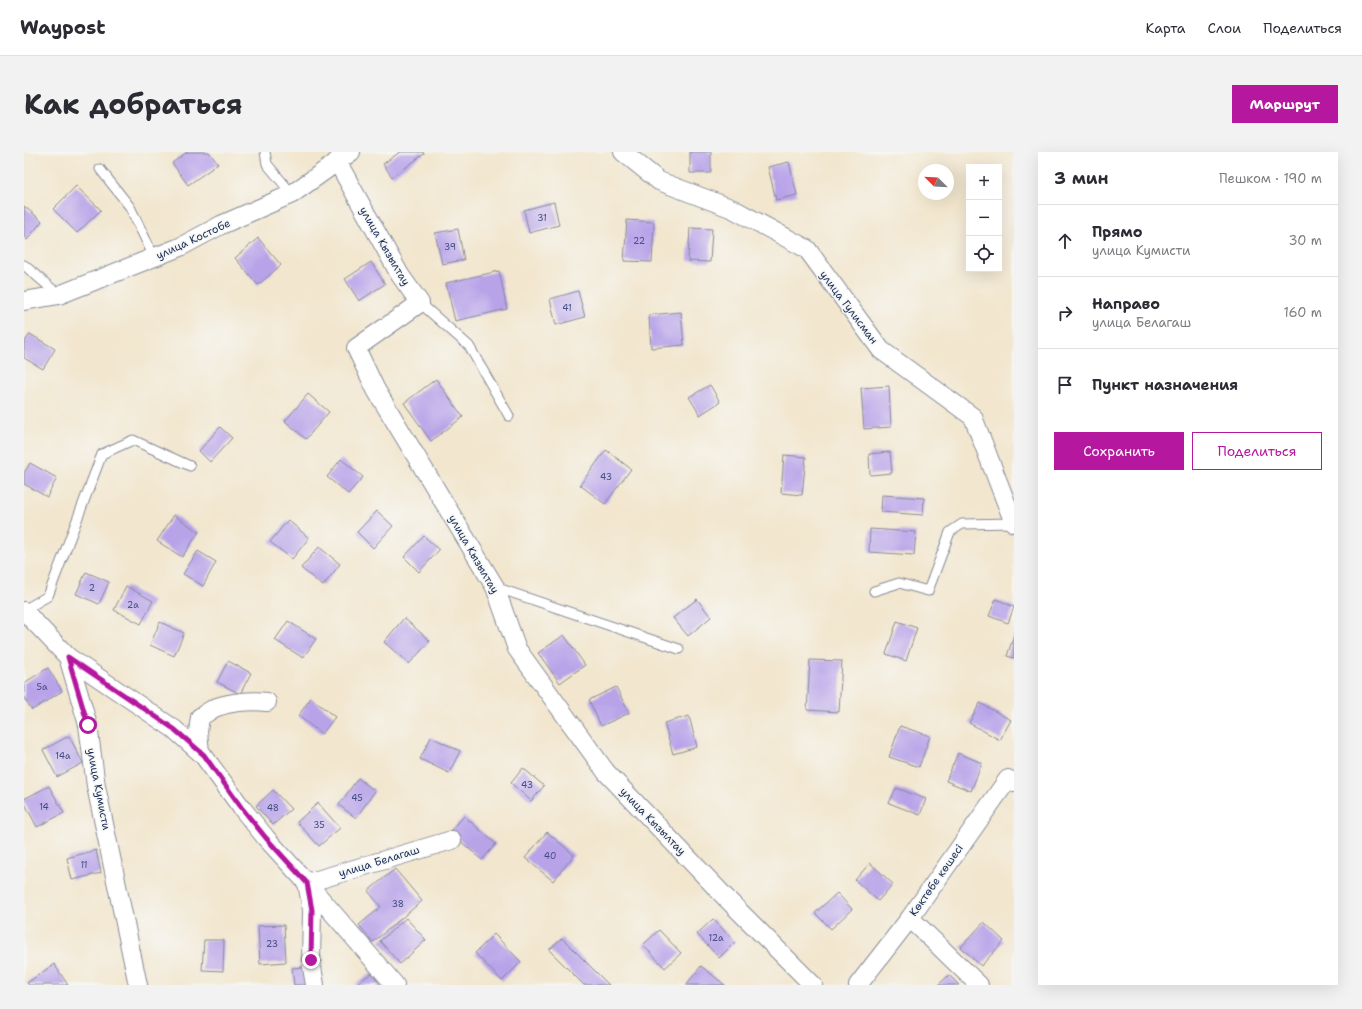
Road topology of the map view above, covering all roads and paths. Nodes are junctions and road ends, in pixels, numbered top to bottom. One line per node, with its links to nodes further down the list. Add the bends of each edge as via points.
1 (265, 152): 5 (lane, via 267,164)
2 (623, 152): 13 (street, улица Гулисман, via 659,181 732,209 807,249 881,350 973,417)
3 (344, 157): 5 (street, улица Костобе); 10 (street, улица Кызылтау, via 400,276)
4 (100, 169): 6 (lane, via 130,207)
5 (292, 194): 6 (street, улица Костобе)
6 (154, 257): 8 (street, улица Костобе)
7 (24, 265): 8 (lane)
8 (59, 295): 9 (street, улица Костобе)
9 (24, 301)
10 (420, 303): 11 (lane, via 469,346); 14 (street, улица Кызылтау, via 356,348 376,390)
11 (509, 416)
12 (190, 466): 16 (lane, via 133,440 102,454 48,596)
13 (1014, 523): 15 (lane, via 962,524 950,532 928,591 899,583)
14 (495, 587): 17 (lane); 28 (street, улица Кызылтау, via 518,649 606,772)
15 (874, 590)
16 (24, 610): 18 (street, улица Кумисти)
17 (679, 649)
18 (68, 657): 20 (street, via 174,729); 25 (street, улица Кумисти, via 88,725 96,786)
19 (267, 702): 20 (street, via 240,702 216,707 200,717)
20 (200, 752): 23 (street, via 266,838)
21 (1012, 777): 24 (street, Көктөбе көшесі)
22 (452, 840): 23 (street, улица Белагаш)
23 (307, 883): 26 (street, via 312,910 311,960); 27 (street)
24 (910, 918): 29 (street, Көктөбе көшесі); 30 (street)
25 (138, 985)
26 (315, 985)
27 (395, 985)
28 (813, 985)
29 (858, 985)
30 (979, 985)

